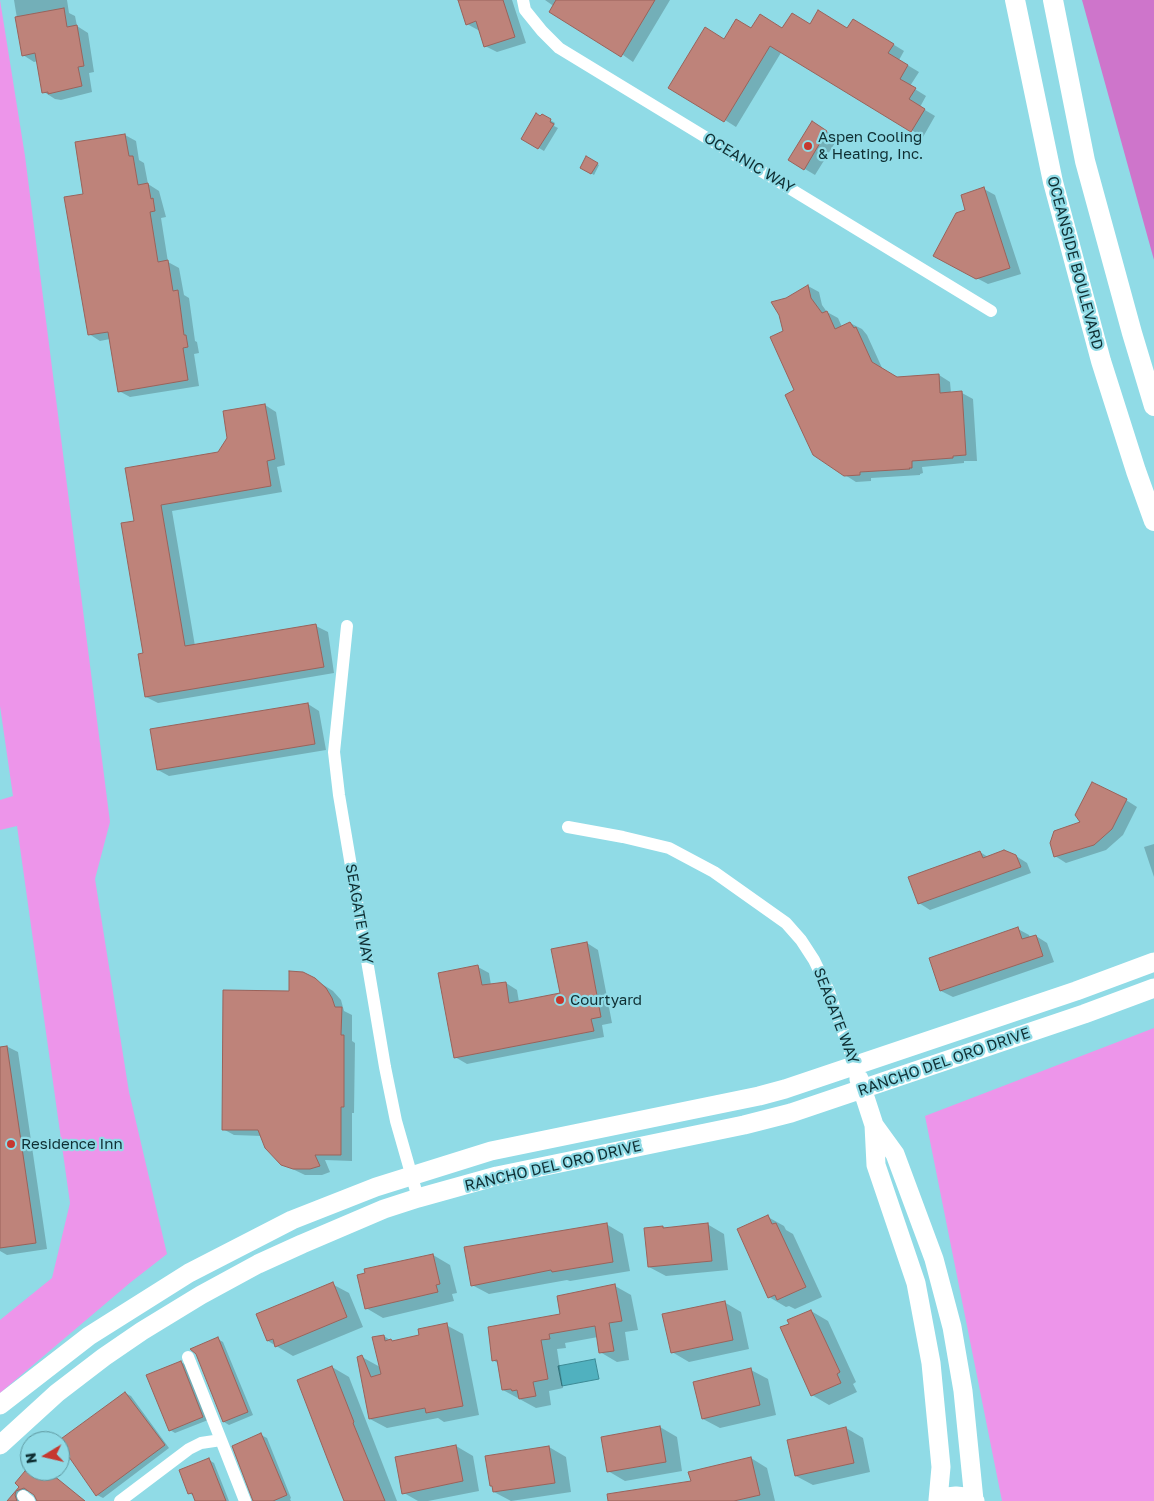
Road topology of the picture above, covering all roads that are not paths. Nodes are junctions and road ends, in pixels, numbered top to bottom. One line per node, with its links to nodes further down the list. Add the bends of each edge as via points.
1 (523, 0): 4 (street, OCEANIC WAY, via 525,10 559,48)
2 (1016, 0): 6 (main road, OCEANSIDE BOULEVARD, via 1053,182 1102,360)
3 (1053, 0): 5 (main road, via 1085,162)
4 (991, 311)
5 (1154, 406)
6 (1154, 521)
7 (347, 626): 14 (street, SEAGATE WAY, via 334,752 339,795 385,1067)
8 (568, 827): 11 (street, SEAGATE WAY, via 669,848 714,872 786,923 810,953 828,989)
9 (1154, 962): 11 (main road, RANCHO DEL ORO DRIVE)
10 (1154, 988): 12 (main road, RANCHO DEL ORO DRIVE)
11 (855, 1066): 12 (main road, SEAGATE WAY); 14 (main road, RANCHO DEL ORO DRIVE, via 759,1096 490,1152)
12 (862, 1090): 13 (main road, SEAGATE WAY); 15 (main road, RANCHO DEL ORO DRIVE, via 744,1125 497,1176)
13 (874, 1125): 20 (main road, via 895,1154 934,1259 964,1391); 23 (main road, via 876,1165 916,1284 931,1363 941,1467)
14 (411, 1175): 15 (street, SEAGATE WAY); 17 (main road, RANCHO DEL ORO DRIVE, via 292,1220 188,1273 88,1336)
15 (418, 1198): 19 (main road, RANCHO DEL ORO DRIVE, via 302,1244 201,1295 104,1357 57,1393)
16 (188, 1357): 18 (street)
17 (0, 1405)
18 (221, 1440): 21 (street, via 201,1443 189,1449); 22 (street)
19 (0, 1445)
20 (975, 1500): 23 (main road, via 956,1496)
21 (120, 1501)
22 (245, 1501)
23 (938, 1501)

